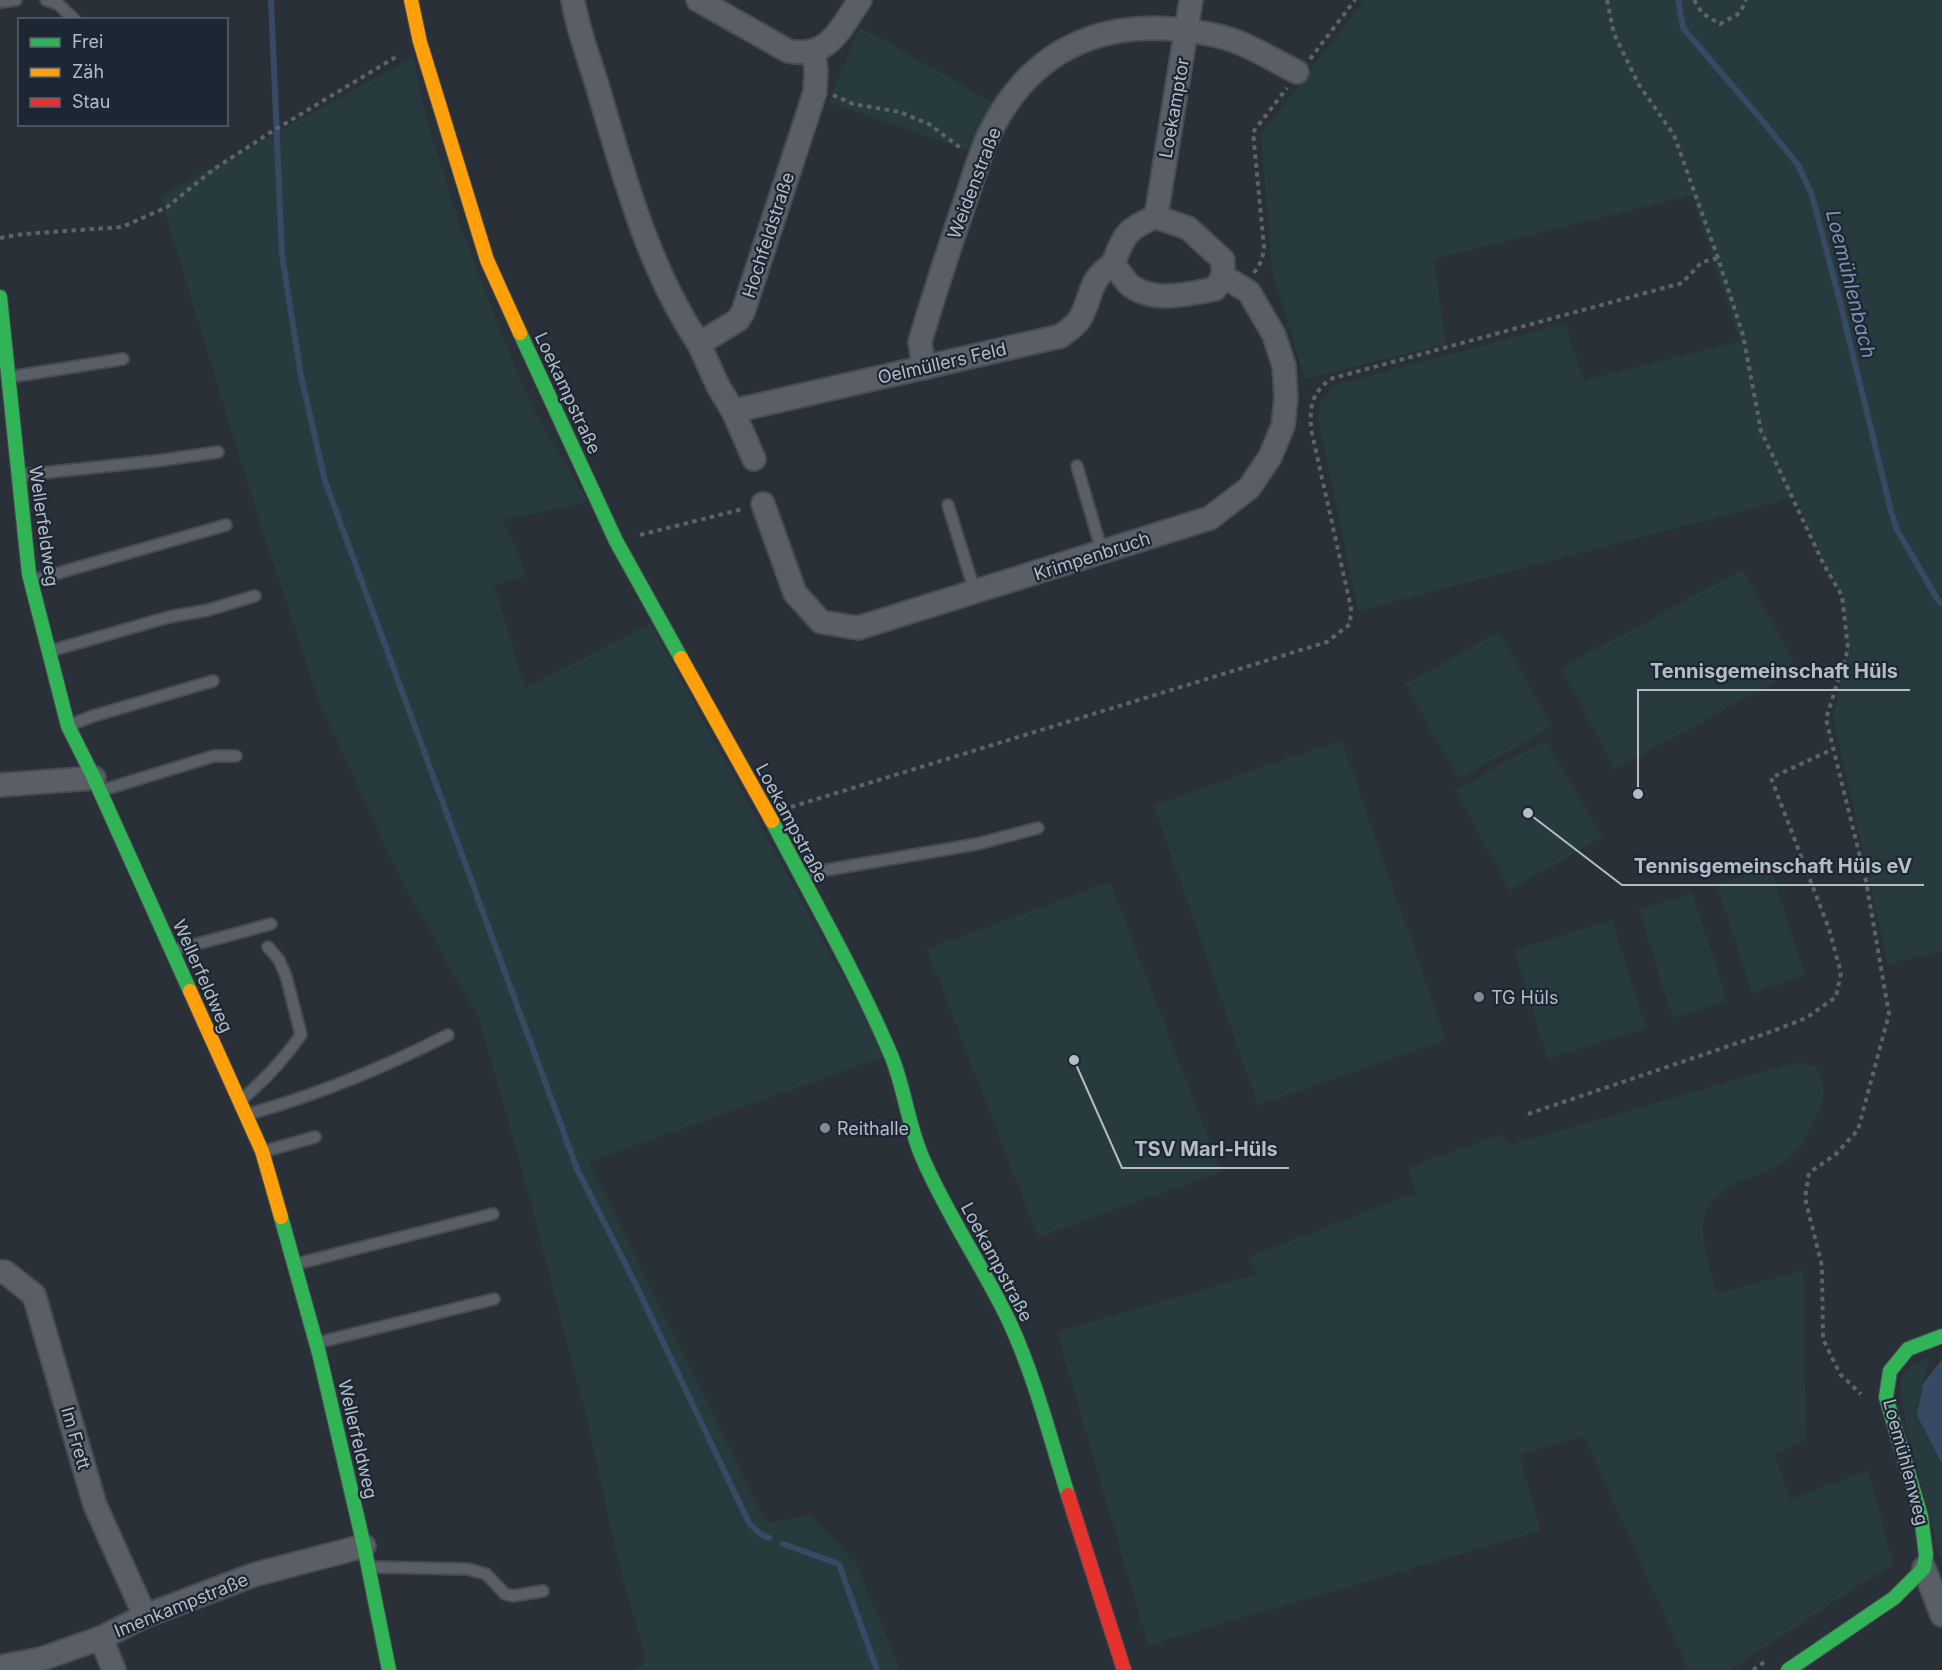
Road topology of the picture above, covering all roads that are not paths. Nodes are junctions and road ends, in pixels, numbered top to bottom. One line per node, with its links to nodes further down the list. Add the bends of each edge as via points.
1 (16, 0): 8 (lane)
2 (46, 0): 9 (lane, via 58,4)
3 (411, 0): 40 (street, Loekampstraße, via 420,42 488,260 616,541)
4 (573, 0): 17 (street, via 645,237 680,314)
5 (698, 0): 11 (street, via 788,51)
6 (860, 0): 11 (street, via 832,41)
7 (1191, 0): 10 (street, Loekamptor)
8 (0, 2)
9 (73, 18)
10 (1187, 31): 12 (street, Weidenstraße, via 1242,44); 13 (street, Loekamptor); 19 (street, Weidenstraße, via 1152,27 1112,31 1068,46 1032,74 1006,105 987,139 920,342)
11 (814, 51): 17 (street, Hochfeldstraße, via 815,92 743,312 738,320)
12 (1297, 72)
13 (1156, 217): 14 (street, via 1137,224 1122,239); 15 (street, Krimpenbruch, via 1188,228 1223,260)
14 (1113, 264): 15 (street, via 1132,287 1155,296 1184,296); 19 (street, Oelmüllers Feld, via 1093,284 1079,321 1061,336)
15 (1232, 281): 29 (street, Krimpenbruch, via 1249,292 1274,335 1284,366 1283,426 1270,457 1250,489 1209,518)
16 (0, 297): 20 (street, Wellerfeldweg)
17 (699, 345): 21 (street)
18 (123, 359): 20 (lane)
19 (924, 368): 21 (street, Oelmüllers Feld)
20 (7, 378): 25 (street, Wellerfeldweg)
21 (733, 411): 23 (street)
22 (218, 452): 25 (lane)
23 (754, 459)
24 (1077, 466): 29 (lane)
25 (18, 476): 30 (street, Wellerfeldweg)
26 (763, 504): 31 (street, Krimpenbruch, via 795,593 821,622 858,628)
27 (948, 505): 31 (lane)
28 (226, 525): 30 (lane)
29 (1102, 553): 31 (street, Krimpenbruch)
30 (31, 581): 33 (street, Wellerfeldweg)
31 (975, 593)
32 (255, 596): 33 (lane)
33 (49, 651): 35 (street, Wellerfeldweg)
34 (213, 681): 35 (lane)
35 (68, 726): 37 (street, Wellerfeldweg)
36 (236, 756): 37 (lane, via 214,756)
37 (97, 784): 38 (street); 43 (street, Wellerfeldweg)
38 (0, 785)
39 (1038, 828): 40 (lane, via 976,844)
40 (800, 874): 64 (street, Loekampstraße, via 892,1057 922,1158 1022,1348)
41 (271, 924): 43 (lane)
42 (268, 947): 45 (lane, via 286,976 301,1035 258,1086)
43 (172, 951): 45 (street, Wellerfeldweg)
44 (448, 1035): 46 (lane, via 333,1088)
45 (240, 1101): 46 (street, Wellerfeldweg)
46 (246, 1115): 48 (street, Wellerfeldweg)
47 (315, 1137): 48 (lane)
48 (262, 1151): 50 (street, Wellerfeldweg)
49 (493, 1214): 50 (lane)
50 (294, 1264): 54 (street, Wellerfeldweg)
51 (0, 1272): 59 (street, Im Frett, via 34,1295 95,1505)
52 (494, 1299): 54 (lane)
53 (1942, 1336): 56 (street, Loemühlenweg, via 1908,1349 1890,1371 1886,1397 1921,1516)
54 (316, 1343): 55 (street, Wellerfeldweg)
55 (366, 1556): 57 (lane, via 468,1569 486,1574 505,1594 513,1596); 59 (street, Imenkampstraße, via 254,1575); 63 (street, Wellerfeldweg)
56 (1924, 1568): 58 (street, Loemühlenweg); 65 (street, via 1894,1598)
57 (543, 1591)
58 (1942, 1615)
59 (145, 1616): 60 (street, Imenkampstraße)
60 (101, 1638): 61 (street, Imenkampstraße, via 41,1659); 62 (street)
61 (0, 1667)
62 (114, 1670)
63 (389, 1670)
64 (1124, 1670)
65 (1788, 1670)

